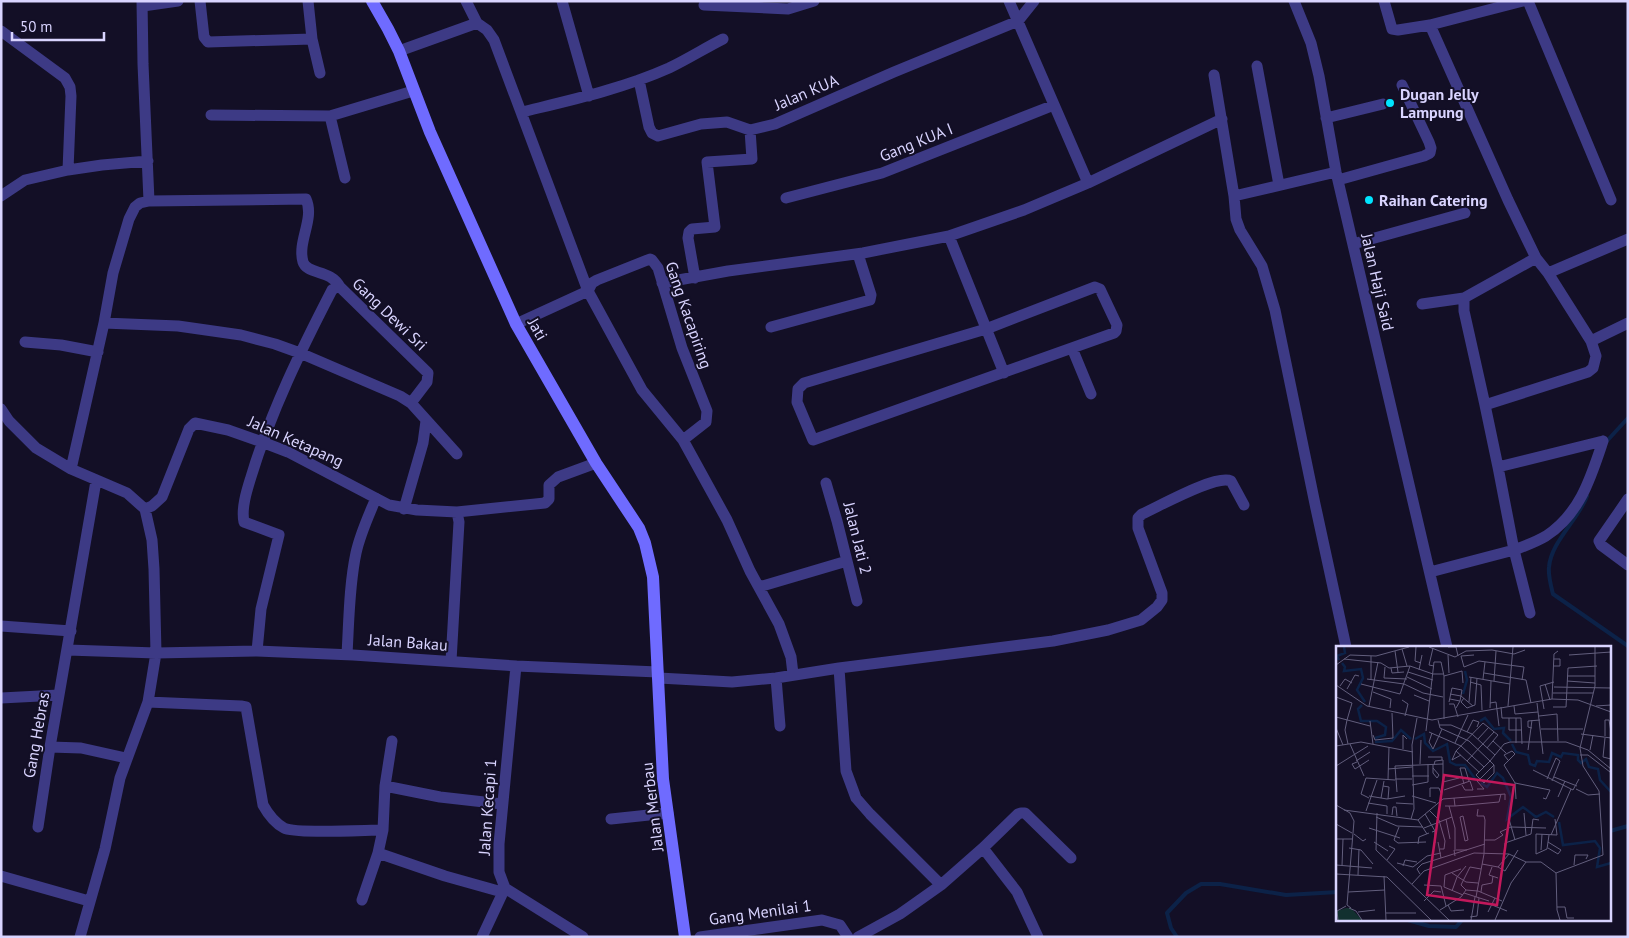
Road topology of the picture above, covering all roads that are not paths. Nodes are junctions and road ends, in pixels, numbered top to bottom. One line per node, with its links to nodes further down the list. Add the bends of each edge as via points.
1 (178, 1): 15 (street)
2 (200, 1): 21 (street, via 204,37 208,42)
3 (308, 1): 21 (street)
4 (372, 1): 23 (street, Jati)
5 (466, 1): 18 (street)
6 (562, 1): 30 (street)
7 (814, 1): 16 (street, via 788,9)
8 (1009, 1): 17 (street)
9 (1034, 1): 17 (street)
10 (1294, 1): 11 (street); 36 (street, Jalan Haji Said, via 1311,43)
11 (1299, 1)
12 (1384, 1): 19 (street, via 1392,29)
13 (1523, 1): 19 (street)
14 (1528, 1): 49 (street)
15 (143, 4): 39 (street)
16 (704, 5)
17 (1018, 21): 32 (street); 38 (street, Jalan KUA, via 775,124)
18 (478, 23): 23 (street); 33 (street, via 494,40)
19 (1430, 24): 55 (street)
20 (1, 31): 40 (street, via 65,78 70,87)
21 (312, 39): 25 (street)
22 (723, 39): 27 (street, via 670,68)
23 (399, 51): 29 (street, Jati)
24 (1256, 66): 44 (street)
25 (320, 73)
26 (1214, 75): 37 (street)
27 (639, 80): 30 (street); 38 (street, via 649,127 658,136 701,124 726,122)
28 (1402, 85): 41 (street, via 1429,142 1430,152)
29 (413, 91): 35 (street); 65 (street, Jati)
30 (589, 96): 33 (street)
31 (1383, 104): 36 (street)
32 (1054, 105): 43 (street); 47 (street, Gang KUA I, via 882,174)
33 (522, 112): 60 (street)
34 (211, 115): 35 (street)
35 (330, 116): 42 (street)
36 (1326, 118): 41 (street, Jalan Haji Said)
37 (1222, 119): 43 (street); 46 (street)
38 (750, 130): 57 (street, Gang Kacapiring, via 752,159 707,162 715,227 689,232)
39 (148, 161): 40 (street); 48 (street)
40 (68, 170): 45 (street, via 25,180)
41 (1337, 176): 44 (street); 53 (street, Jalan Haji Said)
42 (345, 178)
43 (1088, 183): 51 (street)
44 (1279, 185): 46 (street)
45 (1, 196)
46 (1234, 196): 102 (street, via 1236,219 1262,266 1275,310)
47 (786, 198)
48 (149, 200): 59 (street, via 306,199 310,208 303,261 310,270 332,277); 63 (street, via 135,207 128,219)
49 (1611, 200)
50 (1465, 213): 53 (street)
51 (949, 236): 54 (street); 67 (street)
52 (1628, 239): 56 (street)
53 (1353, 244): 96 (street, Jalan Haji Said)
54 (858, 254): 57 (street); 66 (street, via 870,300)
55 (1536, 258): 56 (street); 61 (street)
56 (1548, 273): 68 (street)
57 (695, 278): 58 (street)
58 (662, 283): 60 (street, Gang Kacapiring, via 656,265 650,259 597,280); 79 (street, Gang Kacapiring, via 682,348 708,415 706,422)
59 (340, 287): 72 (street, Gang Dewi Sri, via 332,290); 75 (street, Gang Dewi Sri, via 428,373 427,382)
60 (588, 290): 65 (street); 79 (street, via 642,390)
61 (1464, 298): 62 (street); 76 (street)
62 (1422, 304)
63 (104, 323): 71 (street); 72 (street, via 196,328 241,335)
64 (1628, 323): 68 (street)
65 (516, 324): 82 (street, Jati)
66 (771, 328)
67 (986, 329): 70 (street, via 1095,287 1100,289 1117,325 1116,331); 73 (street); 73 (street, via 804,383 798,389 797,402 814,440)
68 (1591, 341): 76 (street, via 1596,356 1593,368 1588,372)
69 (26, 342): 71 (street)
70 (1072, 348): 73 (street); 74 (street)
71 (98, 352): 84 (street)
72 (300, 353): 75 (street, via 389,390); 80 (street, Gang Dewi Sri)
73 (1004, 373)
74 (1091, 394)
75 (411, 403): 78 (street)
76 (1485, 406): 83 (street)
77 (1, 409): 84 (street, via 36,448)
78 (426, 421): 81 (street); 91 (street)
79 (683, 440): 97 (street)
80 (262, 442): 87 (street, Jalan Ketapang); 90 (street, Jalan Ketapang, via 195,423 189,429 162,497); 105 (street, Gang Dewi Sri, via 243,518 248,524 279,534 262,609)
81 (457, 454)
82 (596, 463): 92 (street, Jalan Ketapang, via 558,477 549,485 549,499 545,502); 112 (street, Jati, via 639,528 645,543 653,577)
83 (1498, 467): 93 (street); 93 (street, via 1603,441 1580,502 1553,531)
84 (71, 469): 85 (street)
85 (96, 481): 90 (street, via 127,494); 101 (street, Gang Hebras)
86 (826, 483): 94 (street, Jalan Jati 2)
87 (376, 498): 91 (street, Jalan Ketapang); 107 (street, via 356,553)
88 (1628, 499): 95 (street, via 1599,540)
89 (1244, 505): 110 (street, Jalan Bakau, via 1231,481 1223,479 1138,518 1138,528 1162,593 1157,607 1141,620 1081,636 1022,646)
90 (145, 509): 106 (street, via 152,540)
91 (404, 509): 92 (street, Jalan Ketapang)
92 (454, 511): 108 (street, via 459,522)
93 (1514, 550): 96 (street); 99 (street)
94 (847, 561): 97 (street); 98 (street, Jalan Jati 2)
95 (1628, 565)
96 (1430, 572): 103 (street, Jalan Haji Said)
97 (759, 587): 111 (street, via 787,642)
98 (857, 601)
99 (1530, 613)
100 (1, 626): 101 (street)
101 (71, 631): 104 (street, Gang Hebras)
102 (1346, 646)
103 (1447, 646)
104 (68, 650): 106 (street); 114 (street, Gang Hebras)
105 (257, 652): 106 (street, Jalan Bakau); 107 (street, Jalan Bakau)
106 (156, 653): 116 (street)
107 (347, 654): 108 (street, Jalan Bakau)
108 (451, 661): 109 (street, Jalan Bakau)
109 (516, 666): 112 (street, Jalan Bakau); 122 (street, Jalan Kecapi 1)
110 (839, 668): 111 (street, Jalan Bakau); 131 (street, via 846,771 856,798)
111 (793, 674): 113 (street, Jalan Bakau)
112 (658, 675): 113 (street, Jalan Bakau, via 732,682); 123 (street, Jalan Merbau)
113 (776, 678): 117 (street)
114 (60, 695): 115 (street); 119 (street, Gang Hebras)
115 (1, 698)
116 (148, 702): 120 (street); 126 (street, via 246,707 263,805 286,829)
117 (780, 726)
118 (392, 740): 121 (street)
119 (50, 747): 120 (street, via 82,748); 125 (street, Gang Hebras)
120 (126, 758): 134 (street)
121 (386, 786): 122 (street, via 440,797); 126 (street)
122 (502, 804): 132 (street, Jalan Kecapi 1, via 498,844)
123 (668, 813): 124 (street); 138 (street, Jalan Merbau)
124 (611, 819)
125 (38, 827)
126 (383, 830): 128 (street)
127 (983, 848): 129 (street, via 1023,812); 131 (street); 142 (street, via 1017,892)
128 (378, 853): 132 (street, via 445,876); 133 (street)
129 (1071, 858)
130 (1, 876): 134 (street)
131 (941, 885): 141 (street, via 900,914)
132 (503, 890): 136 (street); 137 (street)
133 (362, 900)
134 (89, 901): 135 (street)
135 (80, 937)
136 (482, 937)
137 (583, 937)
138 (685, 937)
139 (700, 937): 140 (street, Gang Menilai 1, via 822,920 840,926)
140 (848, 937)
141 (858, 937)
142 (1038, 937)

